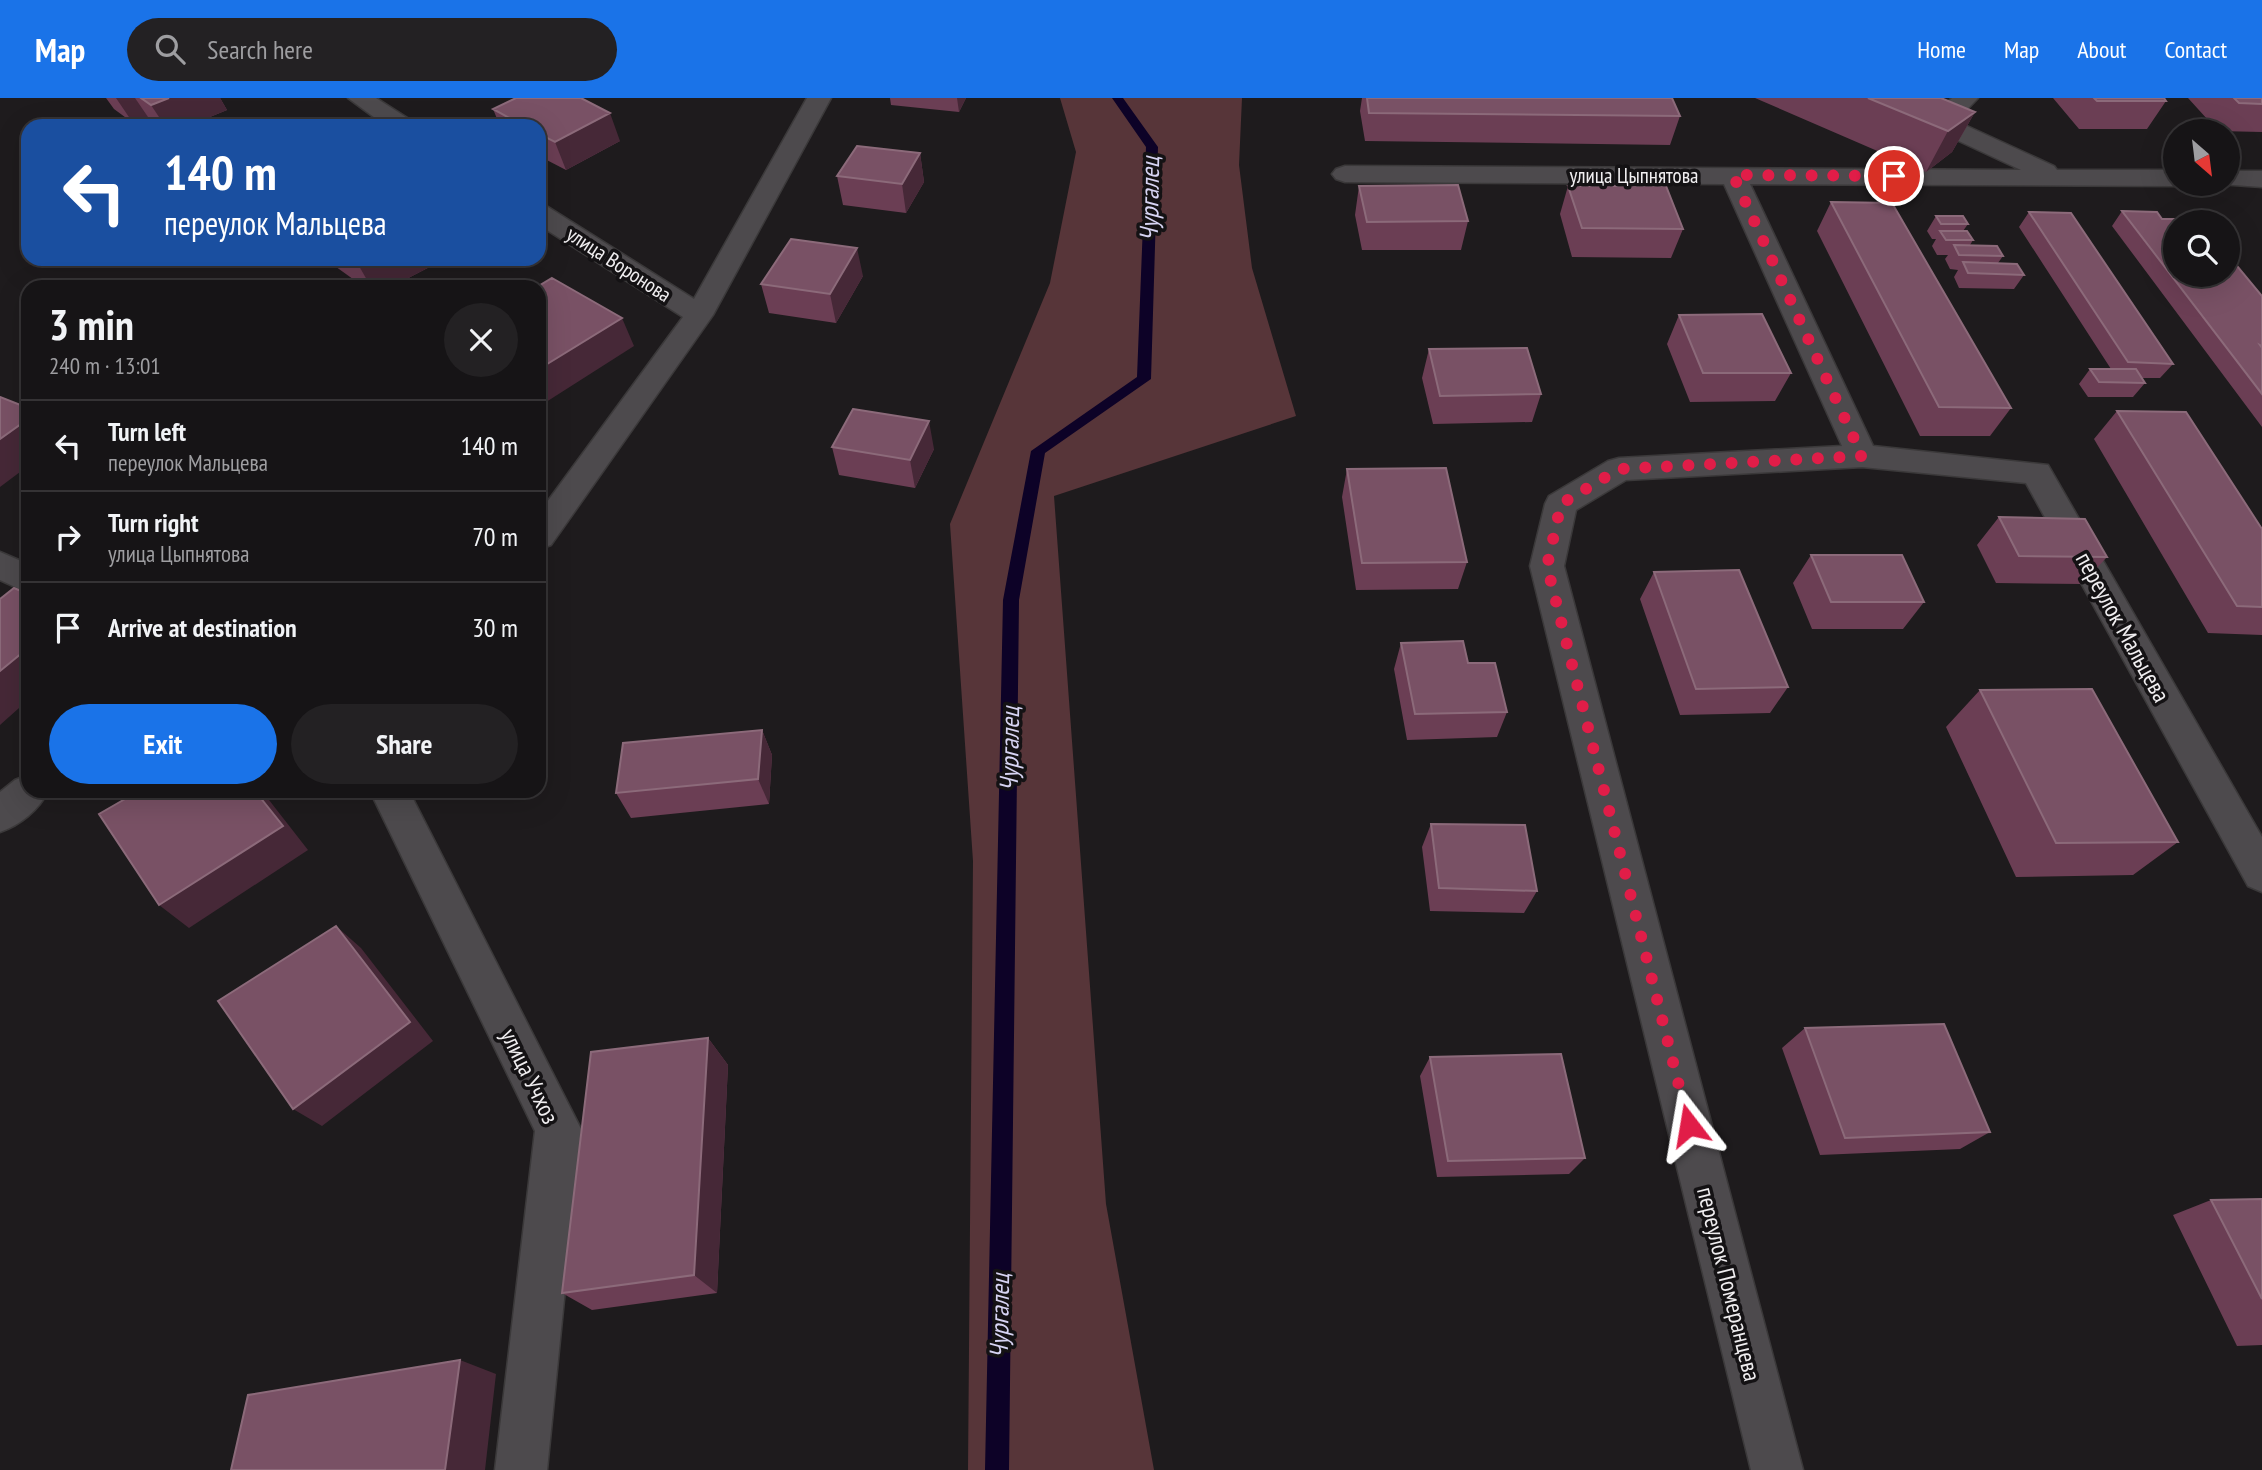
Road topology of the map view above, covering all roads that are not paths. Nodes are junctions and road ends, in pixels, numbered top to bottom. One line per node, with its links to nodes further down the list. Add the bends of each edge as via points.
1 (360, 98): 5 (street)
2 (819, 98): 14 (street)
3 (1875, 98): 6 (street)
4 (1966, 98): 6 (street)
5 (393, 119)
6 (1940, 123): 9 (street)
7 (1345, 174): 8 (street, улица Цыпнятова)
8 (1733, 175): 9 (street, улица Цыпнятова); 15 (street)
9 (2056, 176): 10 (street, улица Цыпнятова)
10 (2163, 178)
11 (2240, 179): 12 (street)
12 (2262, 179)
13 (546, 217): 14 (street, улица Воронова)
14 (699, 315): 16 (street)
15 (1862, 456): 22 (street, переулок Мальцева, via 2037,473); 24 (street, переулок Померанцева, via 1619,469 1561,504 1547,566)
16 (546, 527)
17 (0, 564): 18 (street)
18 (21, 576)
19 (21, 798): 21 (street)
20 (392, 798): 23 (street, улица Учхоз, via 558,1129)
21 (0, 815)
22 (2262, 874)
23 (521, 1470)
24 (1777, 1470)

